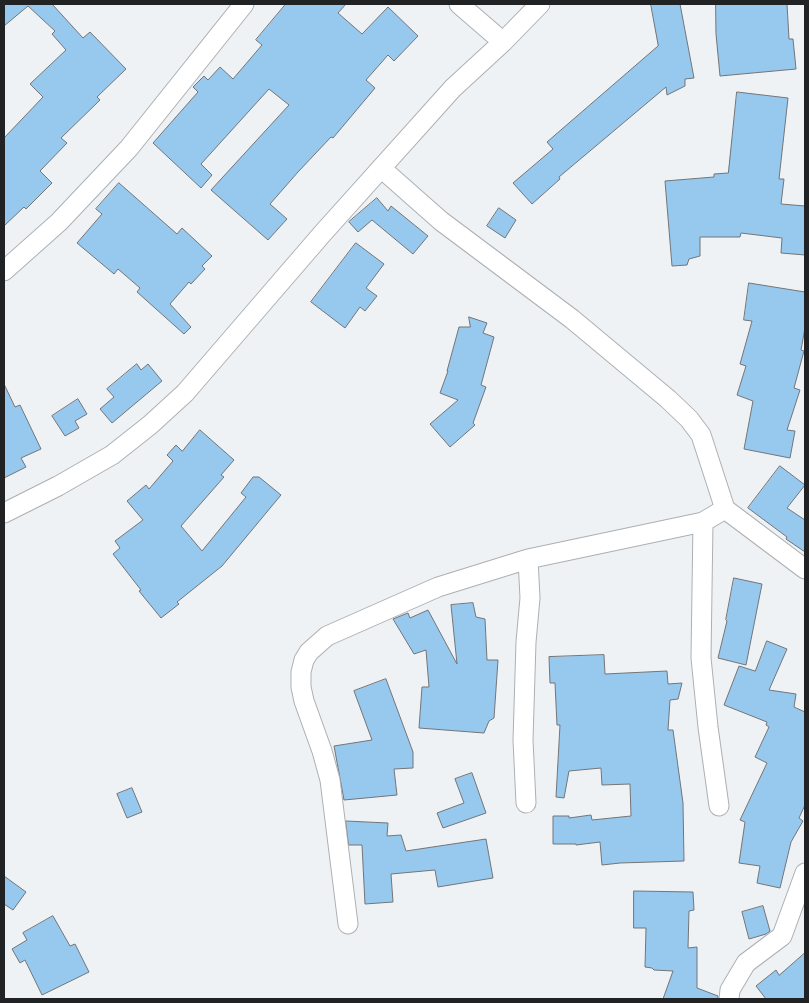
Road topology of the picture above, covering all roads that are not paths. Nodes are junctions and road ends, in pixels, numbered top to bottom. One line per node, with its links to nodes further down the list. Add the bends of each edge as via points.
1 (244, 4): 6 (street, via 129,148 59,222)
2 (459, 4): 4 (street)
3 (540, 4): 4 (street)
4 (504, 42): 5 (street, via 452,88)
5 (381, 168): 7 (street, via 440,221 572,319 689,419 701,435 709,455); 8 (street, via 185,392 150,425 112,455)
6 (4, 271)
7 (725, 509): 9 (street); 11 (street)
8 (4, 513)
9 (703, 522): 10 (street); 13 (street, via 702,658)
10 (528, 560): 12 (street, via 530,598 523,740); 15 (street, via 416,595 327,636 304,660 301,672 303,694 330,780)
11 (805, 569)
12 (526, 803)
13 (719, 806)
14 (805, 873): 16 (street, via 782,936 746,963 730,990)
15 (348, 924)
16 (729, 999)

